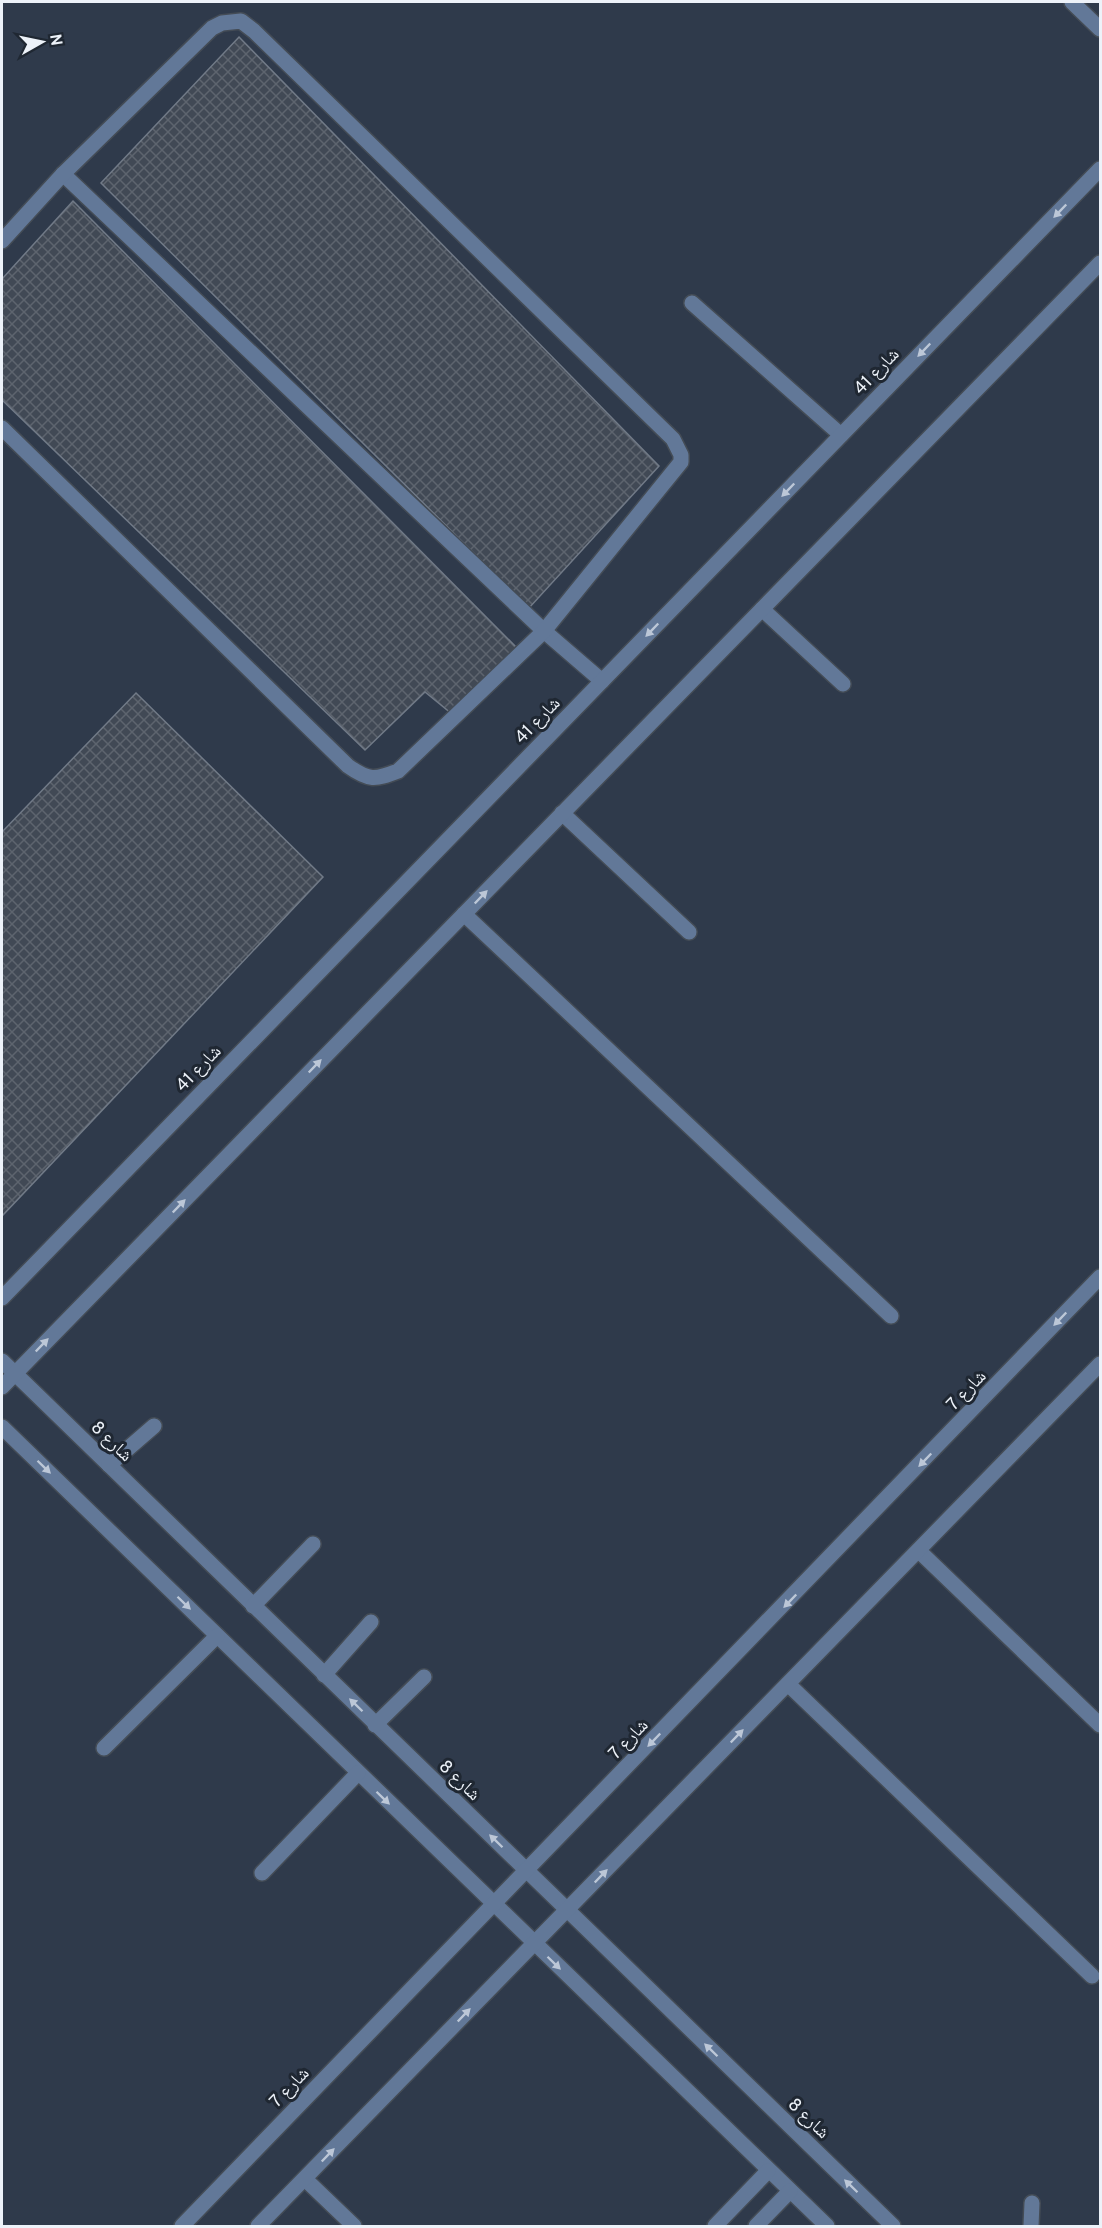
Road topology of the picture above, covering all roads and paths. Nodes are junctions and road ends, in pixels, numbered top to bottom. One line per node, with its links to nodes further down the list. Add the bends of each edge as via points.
1 (1072, 2): 2 (street)
2 (1101, 30)
3 (1101, 169): 9 (street, شارع 41, one-way to 9)
4 (63, 174): 5 (street); 11 (street); 11 (street, via 212,28 241,21 254,31 678,448 681,462)
5 (2, 240)
6 (1101, 263): 10 (street)
7 (692, 303): 9 (street)
8 (2, 428): 11 (street, via 363,777 379,779 398,771)
9 (841, 435): 12 (street, شارع 41, one-way to 12)
10 (762, 609): 13 (street); 14 (street)
11 (544, 631): 12 (street)
12 (602, 681): 18 (street, شارع 41)
13 (843, 684)
14 (562, 813): 15 (street, one-way to 14); 16 (street)
15 (464, 914): 19 (street); 22 (street, one-way to 15)
16 (689, 932)
17 (1101, 1277): 39 (street, شارع 7, one-way to 39)
18 (2, 1298)
19 (891, 1316)
20 (2, 1361): 22 (street, شارع 8)
21 (1101, 1364): 28 (street)
22 (15, 1374): 23 (street); 26 (street, شارع 8)
23 (2, 1387)
24 (154, 1426): 26 (street)
25 (2, 1427): 31 (street, one-way to 31)
26 (109, 1465): 29 (street, شارع 8)
27 (313, 1544): 29 (street)
28 (919, 1551): 34 (street); 36 (street)
29 (253, 1606): 32 (street, شارع 8)
30 (371, 1622): 32 (street)
31 (217, 1636): 37 (street); 38 (street)
32 (324, 1674): 35 (street, شارع 8, one-way to 32)
33 (424, 1677): 35 (street)
34 (788, 1684): 42 (street, one-way to 34); 44 (street)
35 (375, 1725): 39 (street, شارع 8, one-way to 35)
36 (1101, 1725)
37 (104, 1748)
38 (358, 1773): 40 (street); 41 (street, one-way to 41)
39 (526, 1871): 41 (street, شارع 7); 42 (street, شارع 8)
40 (262, 1873)
41 (493, 1904): 43 (street); 49 (street, شارع 7)
42 (567, 1911): 43 (street); 55 (street, شارع 8, one-way to 42)
43 (534, 1944): 45 (street, one-way to 45); 46 (street, one-way to 43)
44 (1092, 1976)
45 (768, 2171): 47 (street); 52 (street)
46 (304, 2179): 50 (street); 51 (street)
47 (790, 2191): 53 (street); 54 (street)
48 (1032, 2203): 56 (street)
49 (182, 2226)
50 (258, 2226)
51 (354, 2226)
52 (715, 2226)
53 (756, 2226)
54 (827, 2226)
55 (893, 2226)
56 (1031, 2226)

